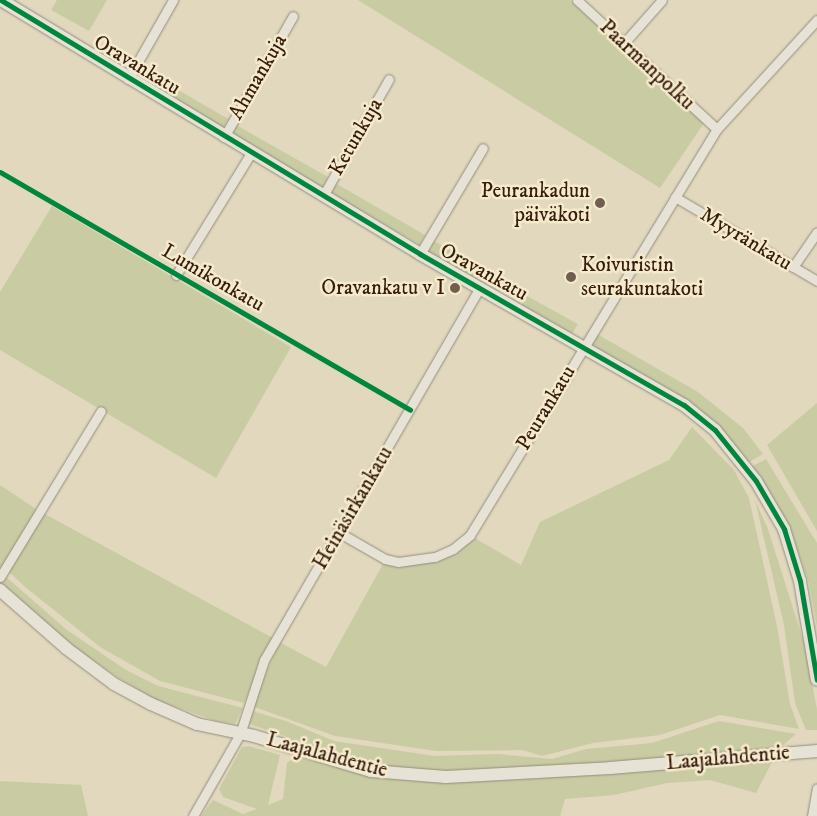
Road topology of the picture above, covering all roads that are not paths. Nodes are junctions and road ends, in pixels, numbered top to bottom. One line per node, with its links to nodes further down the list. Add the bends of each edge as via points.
1 (1, 0): 8 (street, Oravankatu)
2 (173, 0): 8 (street)
3 (577, 0): 7 (street, Paarmanpolku)
4 (662, 0): 7 (street)
5 (293, 16): 11 (street, Ahmankuja)
6 (817, 20): 10 (street, Peurankatu)
7 (624, 43): 10 (street, Paarmanpolku)
8 (128, 79): 11 (street, Oravankatu)
9 (389, 79): 14 (street, Ketunkuja)
10 (717, 129): 15 (street, Peurankatu)
11 (224, 137): 13 (street, Oravankatu)
12 (483, 148): 17 (street)
13 (251, 153): 14 (street, Oravankatu); 19 (street)
14 (323, 196): 17 (street, Oravankatu)
15 (675, 197): 18 (street, Myyränkatu); 22 (street, Peurankatu)
16 (817, 232): 18 (street)
17 (420, 254): 21 (street, Oravankatu)
18 (793, 267): 20 (street, Myyränkatu)
19 (176, 275)
20 (817, 281)
21 (480, 288): 22 (street, Oravankatu); 24 (street, Heinäsirkankatu)
22 (584, 346): 24 (street, Peurankatu, via 482,518 460,544 435,557 398,562 385,559); 27 (street, Oravankatu, via 684,405 715,430 756,481 784,529 800,581)
23 (101, 411): 25 (street)
24 (338, 532): 28 (street, Heinäsirkankatu, via 264,660)
25 (0, 577)
26 (0, 590): 28 (street, Laajalahdentie, via 66,648 114,684 197,724)
27 (817, 680)
28 (240, 734): 29 (street, Laajalahdentie, via 371,770 446,777); 31 (street, Heinäsirkankatu)
29 (817, 751)
30 (817, 788): 32 (street)
31 (192, 816)
32 (812, 816)

